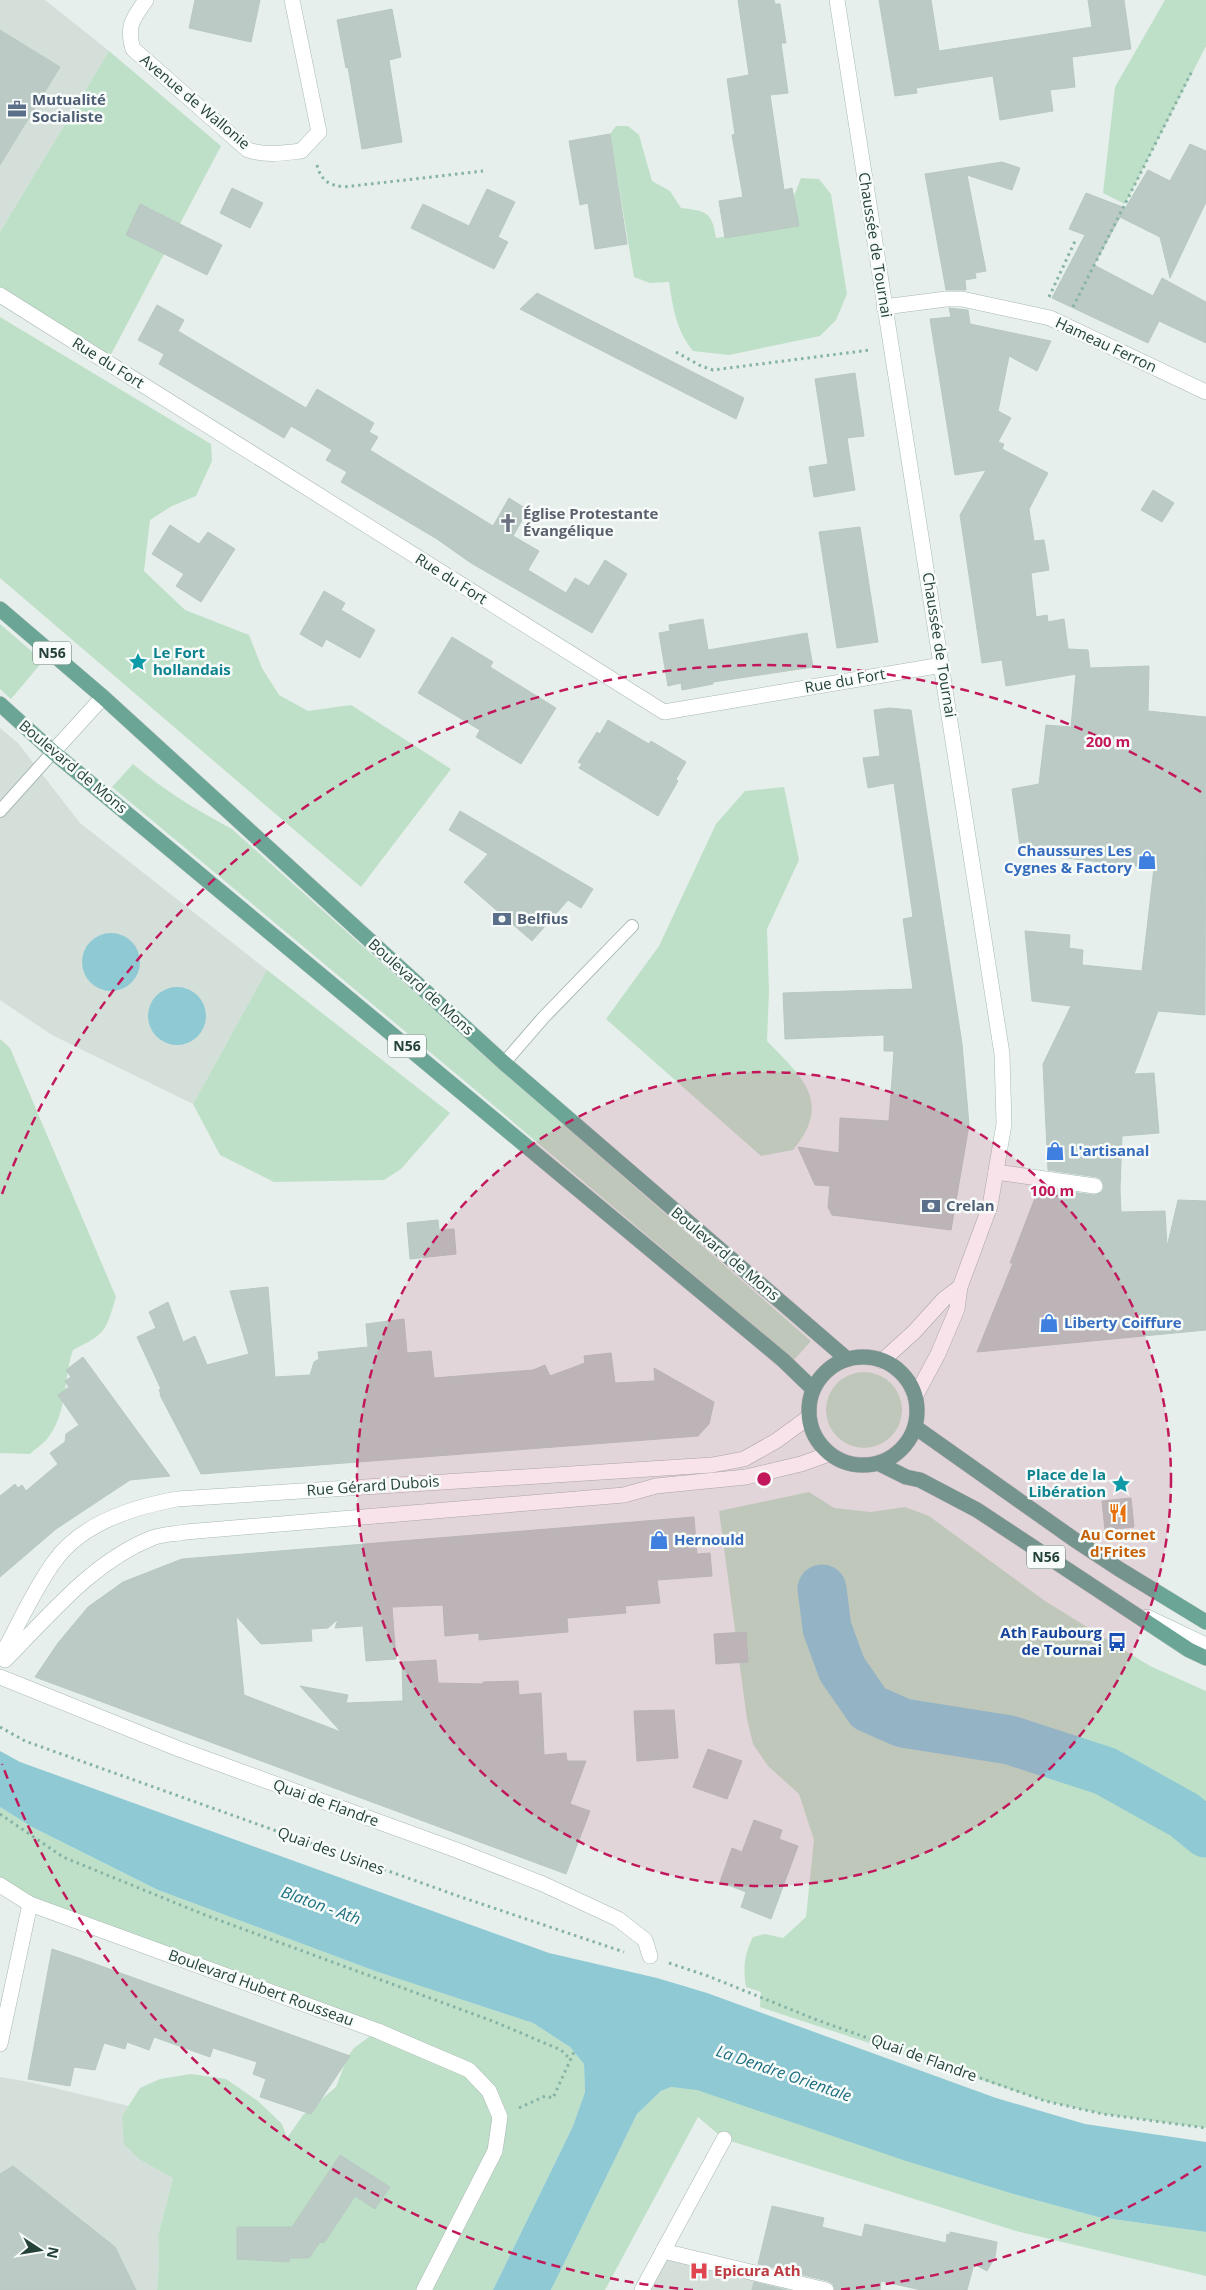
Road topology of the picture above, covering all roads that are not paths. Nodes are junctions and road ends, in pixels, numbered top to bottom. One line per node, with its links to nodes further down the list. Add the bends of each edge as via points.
1 (146, 0): 2 (street, Avenue de Wallonie, via 133,18 129,32 133,49 238,142 254,152 272,154 301,151 319,132)
2 (292, 0)
3 (837, 0): 5 (street, Chaussée de Tournai)
4 (0, 295): 8 (street, Rue du Fort, via 664,712)
5 (884, 307): 6 (street, Hameau Ferron, via 962,299 1050,318); 8 (street, Chaussée de Tournai)
6 (1206, 392)
7 (0, 609): 9 (main road, Boulevard de Mons / N56)
8 (942, 664): 15 (street, Chaussée de Tournai, via 1002,1054 1004,1124)
9 (103, 697): 11 (street); 14 (main road, Boulevard de Mons / N56)
10 (0, 704): 11 (main road, Boulevard de Mons / N56)
11 (53, 752): 12 (lane); 20 (main road, Boulevard de Mons / N56, via 783,1360)
12 (0, 811)
13 (632, 926): 14 (lane)
14 (504, 1063): 18 (main road, Boulevard de Mons / N56)
15 (996, 1172): 16 (street); 17 (street, Chaussée de Tournai, via 990,1206)
16 (1095, 1186)
17 (960, 1287): 19 (street); 21 (street, Chaussée de Tournai, via 957,1309)
18 (847, 1359): 19 (main road); 20 (main road, via 826,1370)
19 (882, 1360): 21 (main road, via 903,1375)
20 (813, 1389): 22 (main road)
21 (915, 1397): 23 (main road)
22 (809, 1417): 24 (main road, via 815,1438); 29 (street, Rue Gérard Dubois, via 744,1459 712,1465 176,1499 143,1505 108,1519 78,1538 54,1561)
23 (914, 1427): 25 (main road, via 894,1456); 27 (main road, N56, via 1082,1545)
24 (830, 1454): 25 (main road, via 861,1466); 31 (street, Rue Gérard Dubois, via 746,1477 656,1486 624,1495 154,1537 129,1549 83,1582)
25 (878, 1463): 26 (main road, N56, via 920,1480 977,1510)
26 (1116, 1602): 28 (street); 30 (main road, N56)
27 (1206, 1622)
28 (1206, 1644)
29 (0, 1658)
30 (1206, 1658)
31 (0, 1665)
32 (0, 1677): 35 (street, Quai de Flandre, via 178,1749 543,1884 618,1919 645,1940)
33 (0, 1885): 34 (street, Boulevard Hubert Rousseau)
34 (30, 1904): 36 (street); 39 (street, Boulevard Hubert Rousseau, via 378,2031 469,2070 487,2089 500,2117 495,2151)
35 (650, 1956)
36 (0, 2044)
37 (724, 2139): 38 (street)
38 (663, 2251): 40 (street); 41 (street)
39 (424, 2290)
40 (642, 2290)
41 (826, 2290)

